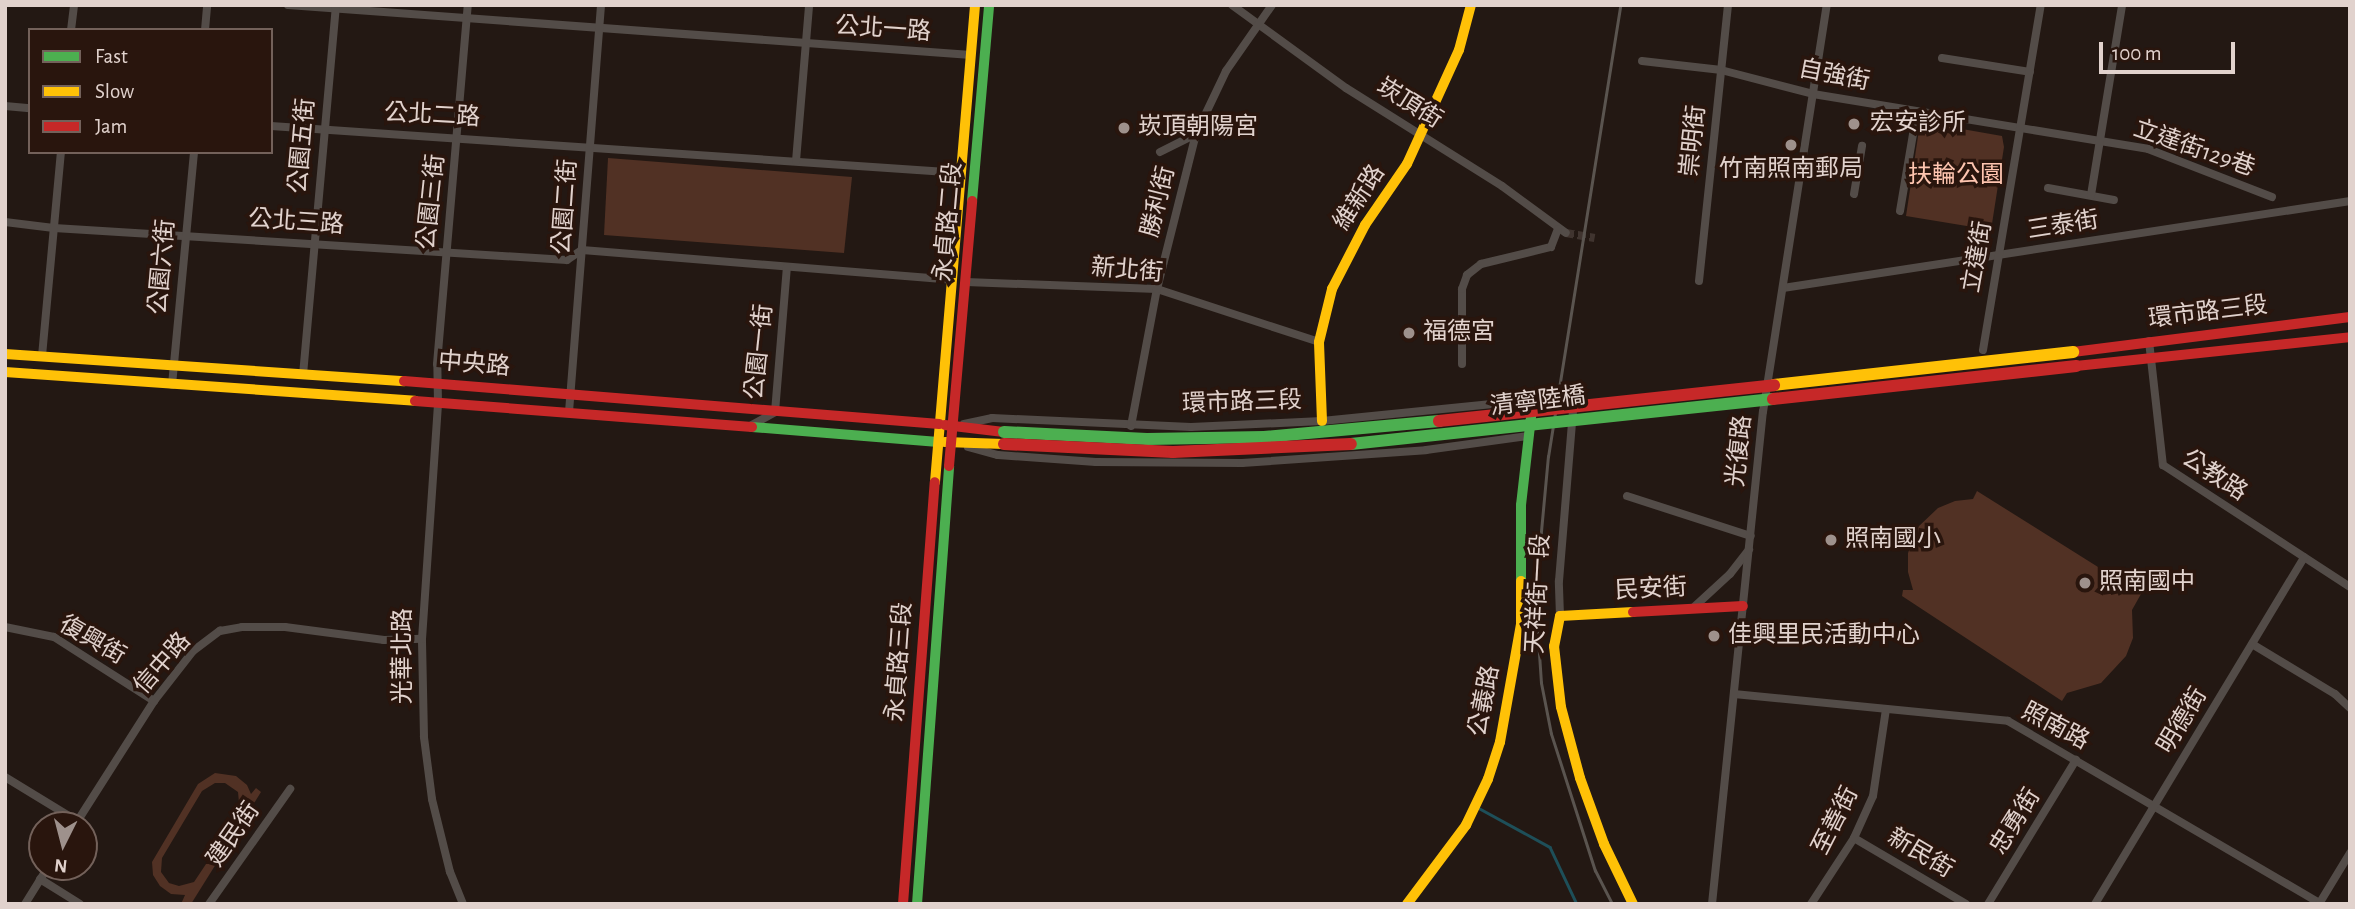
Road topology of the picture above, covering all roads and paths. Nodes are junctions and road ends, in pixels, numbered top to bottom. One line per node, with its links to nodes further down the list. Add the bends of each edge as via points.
1 (74, 5): 19 (street)
2 (207, 5): 20 (street)
3 (289, 5): 16 (street, 公北一路)
4 (468, 5): 17 (street, 公園三街)
5 (601, 5): 21 (street, 公園二街)
6 (809, 5): 22 (street)
7 (975, 5): 23 (main road, 永貞路二段)
8 (989, 5): 33 (main road, 永貞路二段)
9 (1232, 5): 18 (street, 崁頂街)
10 (1272, 5): 18 (street, 勝利街)
11 (1471, 5): 38 (main road, 維新路, via 1459,50)
12 (1728, 5): 26 (street, 崇明街)
13 (1827, 5): 28 (street, 光復路)
14 (2041, 5): 27 (street, 立達街)
15 (2122, 5): 40 (street)
16 (336, 7): 17 (street, 公北一路); 36 (street, 公園五街)
17 (467, 16): 21 (street, 公北一路); 39 (street, 公園三街)
18 (1258, 24): 37 (street, 勝利街, via 1226,71); 38 (street, 崁頂街, via 1346,88)
19 (71, 28)
20 (205, 28)
21 (599, 28): 22 (street, 公北一路); 41 (street, 公園二街)
22 (806, 43): 23 (street, 公北一路); 46 (street)
23 (971, 55): 32 (main road, 永貞路二段)
24 (1942, 58): 27 (street)
25 (1642, 61): 26 (street, 自強街)
26 (1721, 70): 28 (street, 自強街); 66 (street, 崇明街)
27 (2030, 72): 35 (street, 立達街)
28 (1813, 94): 31 (street, 自強街); 68 (street, 光復路)
29 (5, 106): 30 (street)
30 (28, 108)
31 (1917, 111): 35 (street, 自強街); 54 (street)
32 (965, 116): 33 (main road); 47 (main road, 永貞路二段)
33 (979, 117): 67 (main road, 永貞路二段)
34 (273, 126): 36 (street, 公北二路)
35 (2020, 127): 40 (street, 立達街129巷); 63 (street, 立達街)
36 (323, 130): 39 (street, 公北二路); 60 (street, 公園五街)
37 (1196, 134): 43 (street); 69 (street, 勝利街)
38 (1421, 134): 57 (street, 崁頂街); 73 (main road, 維新路, via 1344,262)
39 (458, 136): 41 (street, 公北二路); 62 (street, 公園三街)
40 (2099, 141): 50 (street); 51 (street, 立達街129巷, via 2148,149)
41 (590, 146): 46 (street, 公北二路); 61 (street, 公園二街)
42 (1862, 146): 49 (street)
43 (1160, 152)
44 (61, 154): 56 (street)
45 (194, 154): 59 (street, 公園六街)
46 (796, 161): 47 (street, 公北二路)
47 (961, 173): 65 (main road, 永貞路二段)
48 (2048, 188): 50 (street)
49 (1854, 194)
50 (2091, 195): 52 (street)
51 (2272, 197)
52 (2114, 200)
53 (2350, 201): 63 (street, 三泰街)
54 (1900, 211)
55 (5, 222): 56 (street, 公北三路)
56 (54, 228): 59 (street, 公北三路); 76 (street)
57 (1558, 229): 58 (street, 崁頂街); 80 (street, via 1551,247 1481,264 1467,275 1462,289)
58 (1566, 233)
59 (185, 234): 60 (street, 公北三路); 79 (street, 公園六街)
60 (313, 243): 62 (street, 公北三路); 82 (street, 公園五街)
61 (582, 250): 62 (street, 公北三路, via 567,260); 64 (street); 85 (street, 公園二街)
62 (447, 252): 83 (street, 公園三街)
63 (1997, 257): 68 (street, 三泰街); 74 (street, 立達街)
64 (787, 267): 65 (street); 90 (street, 公園一街)
65 (952, 280): 93 (main road, 永貞路二段)
66 (1699, 281)
67 (966, 282): 69 (street, 新北街); 96 (main road, 永貞路二段)
68 (1783, 288): 102 (street, 光復路, via 1763,412)
69 (1157, 289): 73 (street, 新北街); 94 (street, 勝利街)
70 (2350, 317): 72 (main road, 環市路三段)
71 (2350, 337): 77 (main road, 環市路三段)
72 (2149, 341): 77 (street, 公教路); 78 (main road, 環市路三段)
73 (1319, 342): 91 (main road, 維新路)
74 (1983, 350)
75 (5, 354): 76 (main road, 中央路)
76 (42, 356): 79 (main road, 中央路)
77 (2151, 358): 78 (main road, 環市路三段); 104 (street, 公教路, via 2163,466)
78 (2074, 359): 98 (main road, 清寧陸橋, bridge, via 1348,431 1264,437)
79 (175, 364): 82 (main road, 中央路); 84 (street, 公園六街)
80 (1462, 364)
81 (5, 372): 84 (main road, 中央路)
82 (303, 375): 83 (main road, 中央路)
83 (438, 383): 85 (main road, 中央路); 88 (street, 公園三街)
84 (172, 384): 88 (main road, 中央路)
85 (571, 394): 89 (street, 公園二街); 90 (main road, 中央路)
86 (1574, 398): 108 (street, 天祥街一段)
87 (1533, 400): 91 (street, 環市路三段); 97 (main road, 公義路)
88 (438, 403): 89 (main road, 中央路); 110 (street, 光華北路)
89 (569, 412): 95 (main road, 中央路)
90 (775, 412): 93 (main road, 中央路); 95 (street, 公園一街)
91 (1322, 421): 92 (street, 環市路三段)
92 (1279, 423): 94 (street, 環市路三段); 100 (street)
93 (939, 424): 96 (main road, 中央路); 99 (main road, 永貞路三段)
94 (1130, 426): 96 (street, 環市路三段, via 992,418)
95 (749, 427): 99 (main road, 中央路)
96 (953, 427): 98 (main road, 中央路); 99 (main road, 永貞路二段)
97 (1528, 436): 100 (street, via 1426,450); 133 (main road, 公義路, via 1520,530 1521,610 1500,742 1472,815)
98 (1004, 438): 99 (main road, 中央路)
99 (944, 442): 100 (street, via 998,455 1097,462); 131 (main road, 永貞路三段); 132 (main road, 永貞路三段)
100 (1282, 460)
101 (1627, 496): 102 (street)
102 (1751, 536): 103 (street, 光復路)
103 (1749, 550): 106 (street, 光復路); 107 (street)
104 (2304, 557): 105 (street, 公教路); 111 (street, 明德街)
105 (2350, 587)
106 (1743, 606): 107 (main road, 民安街); 112 (street, 光復路)
107 (1692, 608): 108 (main road, 民安街)
108 (1560, 616): 134 (main road, 天祥街一段, via 1554,646 1561,707 1604,844)
109 (5, 627): 113 (street, 復興街, via 54,637)
110 (422, 639): 113 (street, 信中路, via 384,640 285,626 220,631 193,651); 130 (street, 光華北路, via 424,737 432,799 450,873)
111 (2252, 644): 114 (street, via 2335,694); 119 (street, 明德街)
112 (1734, 694): 115 (street, 照南路); 135 (street, 光復路)
113 (154, 701): 121 (street, 信中路)
114 (2350, 708)
115 (1886, 709): 116 (street, 照南路, via 2008,722); 122 (street, 至善街, via 1872,796)
116 (2076, 760): 119 (street, 照南路); 138 (street, 忠勇街)
117 (5, 777): 120 (street)
118 (290, 789): 129 (street, 建民街)
119 (2154, 806): 126 (street, 照南路); 139 (street, 明德街)
120 (57, 811)
121 (84, 811)
122 (1854, 838): 136 (street, 至善街); 137 (street, 新民街)
123 (2350, 853): 126 (street)
124 (39, 881): 127 (street)
125 (43, 881): 128 (street)
126 (2320, 903)
127 (25, 904)
128 (80, 904)
129 (209, 904)
130 (463, 904)
131 (903, 904)
132 (917, 904)
133 (1407, 904)
134 (1633, 904)
135 (1712, 904)
136 (1811, 904)
137 (1966, 904)
138 (1988, 904)
139 (2095, 904)

